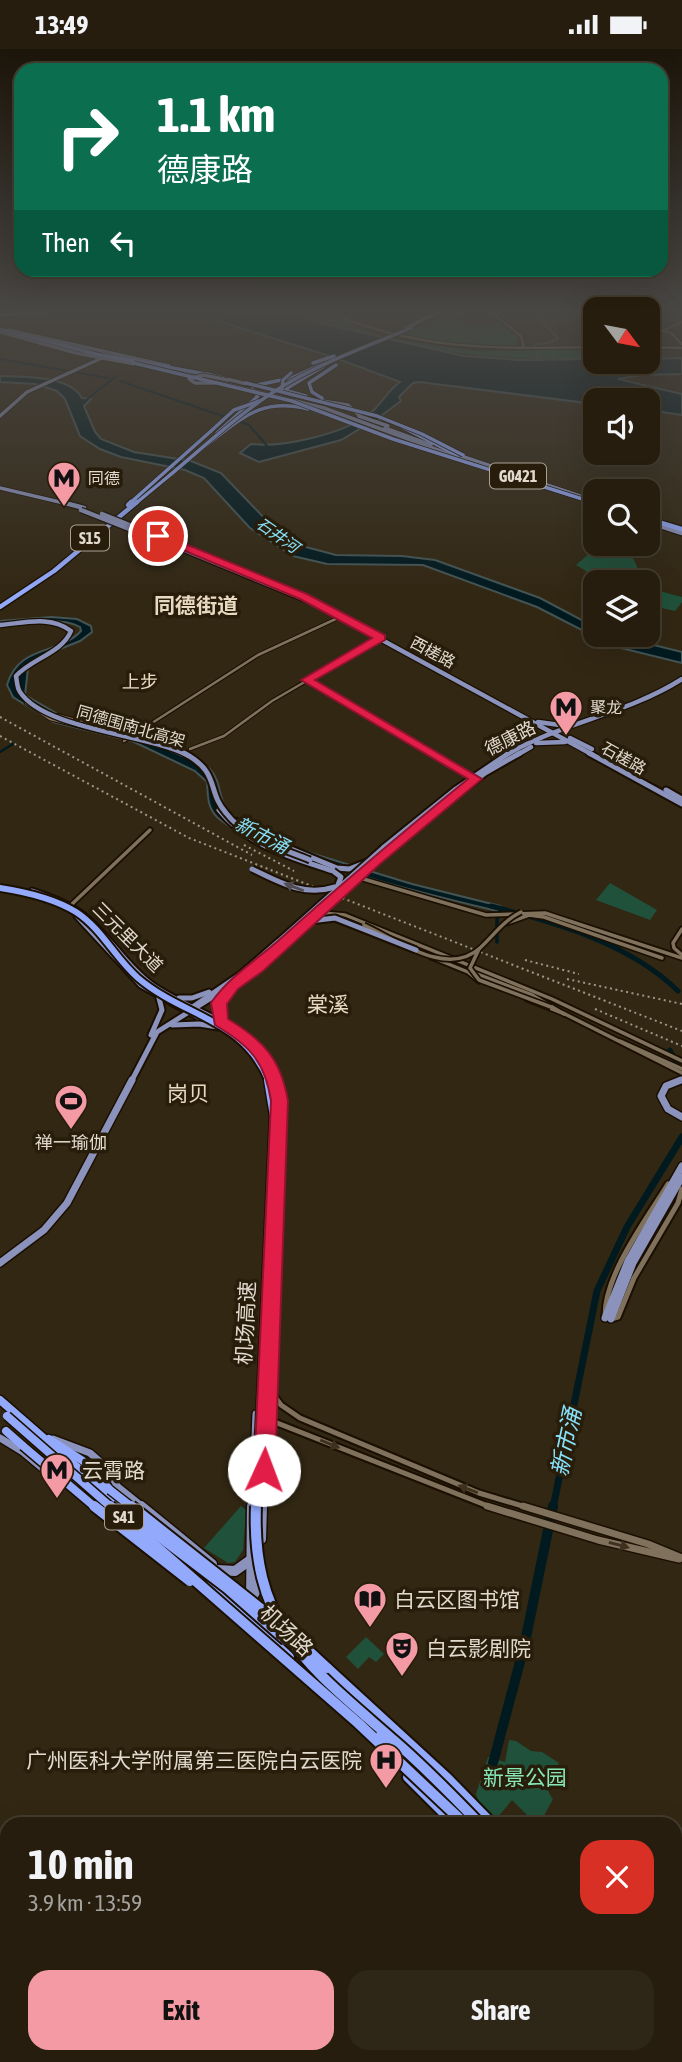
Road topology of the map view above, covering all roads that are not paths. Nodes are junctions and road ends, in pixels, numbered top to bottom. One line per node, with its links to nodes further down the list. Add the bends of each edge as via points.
1 (247, 405): 22 (highway, bridge)
2 (248, 405): 32 (highway, bridge, via 232,411)
3 (253, 405): 22 (highway, S15, bridge)
4 (258, 405): 27 (highway, S15, bridge)
5 (258, 405): 18 (highway)
6 (267, 405): 18 (highway, bridge)
7 (296, 405): 19 (highway, bridge)
8 (303, 405): 17 (highway, G0421, bridge)
9 (308, 405): 17 (highway, bridge)
10 (312, 405): 19 (main road)
11 (317, 405): 19 (main road)
12 (331, 405): 21 (highway, bridge)
13 (338, 405): 16 (highway, G0421, bridge)
14 (343, 405): 16 (highway, bridge)
15 (348, 405): 19 (main road)
16 (359, 410): 26 (highway, G0421, bridge)
17 (321, 411): 19 (highway, G0421, bridge)
18 (243, 419): 27 (highway, bridge)
19 (357, 419): 20 (main road, bridge); 20 (main road, bridge); 34 (highway, G0421, bridge, via 401,441)
20 (375, 425): 23 (main road); 24 (main road); 25 (main road)
21 (401, 426): 26 (highway, bridge); 29 (highway, bridge)
22 (217, 433): 32 (highway, S15, bridge)
23 (406, 434): 24 (main road); 25 (main road); 29 (main road)
24 (393, 435): 25 (main road)
25 (400, 438): 28 (main road)
26 (443, 446): 35 (highway, G0421, bridge)
27 (204, 447): 32 (highway, S15, bridge)
28 (430, 448): 30 (main road); 31 (main road)
29 (457, 455): 30 (main road)
30 (470, 461): 31 (main road)
31 (494, 470): 36 (main road)
32 (161, 479): 40 (highway, S15); 40 (highway, S15, via 70,558)
33 (0, 489): 39 (main road, bridge, via 83,508)
34 (583, 499)
35 (583, 499)
36 (583, 499)
37 (660, 524): 38 (highway)
38 (682, 531)
39 (149, 535): 42 (main road, 西槎路); 44 (main road, 西槎路, via 303,596)
40 (19, 594): 41 (highway, S15)
41 (0, 606)
42 (340, 617): 44 (main road, 西槎路); 52 (street, bridge, via 258,655)
43 (0, 626): 47 (main road, bridge, via 50,624 68,632 62,642 27,661 14,674 13,689); 48 (main road, bridge, via 52,622 71,631 67,641 30,661 16,676 18,692)
44 (379, 638): 45 (street); 49 (main road, 西槎路)
45 (307, 680): 56 (street, via 224,736); 57 (street)
46 (682, 680): 50 (main road, via 655,697)
47 (26, 703): 52 (street, bridge, via 39,714 71,726); 59 (main road, 同德围南北高架, bridge, via 64,722 186,756 206,775)
48 (33, 706): 52 (street, bridge); 59 (main road, 同德围南北高架, bridge, via 61,719 188,755 211,778)
49 (536, 723): 50 (main road); 51 (main road, 西槎路); 54 (main road)
50 (574, 726): 51 (main road); 55 (main road, via 571,735)
51 (555, 732): 54 (main road, 德康路); 55 (main road, 石槎路)
52 (133, 736): 53 (street, bridge)
53 (125, 741)
54 (535, 742): 55 (main road); 57 (main road, 德康路)
55 (576, 743): 58 (main road, 石槎路)
56 (190, 750)
57 (472, 777): 61 (main road, 德康路)
58 (682, 801)
59 (222, 811): 62 (main road, bridge, via 262,837 337,868 351,869); 64 (main road, 同德围南北高架, bridge, via 249,835); 65 (main road, bridge, via 229,824 252,839 340,874)
60 (150, 830): 68 (street)
61 (386, 849): 62 (main road, 德康路, bridge); 73 (main road, 德康路, bridge)
62 (368, 861): 67 (main road, 德康路, bridge)
63 (252, 869): 65 (main road, one-way to 63, bridge, via 322,892 304,891)
64 (359, 879): 69 (street, via 486,915)
65 (337, 886): 67 (main road, bridge)
66 (0, 888): 68 (main road, 三元里大道, via 43,894); 83 (main road, 三元里大道, via 70,911 129,974); 129 (highway, 机场高速, bridge, via 47,898 77,913 141,980 238,1037 265,1067 274,1116 256,1515 264,1590 286,1636 306,1661)
67 (331, 894): 76 (main road, 德康路, bridge)
68 (71, 905): 84 (main road, 三元里大道, via 96,925 140,975)
69 (521, 912): 74 (street, bridge); 78 (street, via 545,912)
70 (345, 915): 71 (street, via 321,913); 77 (street, bridge, via 449,960 462,960); 80 (street)
71 (328, 916): 72 (street); 79 (street)
72 (316, 918)
73 (303, 926): 76 (main road, 德康路, bridge); 79 (main road, bridge, via 335,918)
74 (500, 926): 77 (street, bridge); 78 (street, bridge, via 519,917 544,917 653,955)
75 (682, 929): 78 (street, via 673,943)
76 (282, 942): 82 (main road, 德康路)
77 (480, 948): 86 (street, bridge, via 470,968 479,980)
78 (682, 958)
79 (435, 959): 81 (street)
80 (453, 960): 81 (street, via 447,960); 91 (street, via 552,999)
81 (449, 964): 86 (street, via 532,995)
82 (230, 984): 84 (main road, via 198,997); 85 (main road, 德康路); 87 (main road, via 219,1003)
83 (158, 996): 85 (main road, 三元里大道); 89 (main road, via 162,1010)
84 (174, 997): 85 (main road, 三元里大道)
85 (191, 1010): 87 (main road, 三元里大道); 88 (main road); 89 (main road)
86 (565, 1014): 90 (street)
87 (221, 1026): 88 (main road); 98 (main road, 三元里大道, via 253,1055 266,1077)
88 (163, 1027): 100 (main road, via 67,1203 44,1230)
89 (151, 1035): 100 (main road, via 66,1198 40,1229)
90 (616, 1039): 92 (street); 92 (street)
91 (682, 1062)
92 (682, 1071)
93 (682, 1080): 94 (main road, via 666,1086 661,1096 668,1109)
94 (682, 1117)
95 (682, 1160): 96 (street)
96 (681, 1166): 101 (main road, via 628,1261); 102 (street, via 624,1259 603,1312)
97 (682, 1177): 101 (main road)
98 (273, 1187): 103 (main road, 三元里大道); 106 (main road, 三元里大道)
99 (682, 1189): 102 (street, via 618,1317)
100 (0, 1260)
101 (612, 1308): 102 (main road)
102 (608, 1319)
103 (268, 1387): 107 (main road, 三元里大道); 115 (street, one-way to 103, via 648,1544 461,1487 314,1425 281,1405)
104 (0, 1400): 109 (highway)
105 (0, 1412): 112 (highway, 机场路); 122 (highway, S41, bridge)
106 (256, 1415): 107 (street); 114 (main road, 三元里大道)
107 (267, 1419): 115 (street, one-way to 115, via 452,1494 644,1552); 118 (main road, 三元里大道)
108 (3, 1435): 112 (main road, via 60,1483); 122 (highway, bridge, via 23,1446 102,1514)
109 (42, 1436): 110 (highway); 113 (main road, 机场路, via 90,1453 118,1487); 126 (highway, bridge, via 64,1459 259,1615 421,1773)
110 (83, 1461)
111 (92, 1470): 131 (highway, bridge, via 110,1490 274,1619)
112 (78, 1482): 116 (highway, 机场路)
113 (196, 1550): 116 (highway, via 194,1560); 117 (main road, 机场路)
114 (250, 1559): 117 (main road, via 238,1571); 120 (main road, 三元里大道)
115 (682, 1559)
116 (182, 1565): 119 (highway, 机场路)
117 (222, 1573): 119 (highway, via 224,1587); 120 (main road, 机场路)
118 (262, 1580): 120 (main road); 124 (main road, 三元里大道, via 269,1607)
119 (214, 1590): 121 (highway, 机场路)
120 (251, 1599): 121 (main road, via 242,1605); 123 (main road, 三元里大道); 124 (main road, 机场路)
121 (228, 1601): 123 (highway, 机场路)
122 (240, 1620): 128 (highway, S41, bridge)
123 (258, 1628): 125 (highway, 机场路)
124 (284, 1629): 125 (highway, via 270,1627); 126 (main road, 机场路, via 416,1753)
125 (272, 1640): 127 (highway, 机场路)
126 (468, 1810): 130 (highway, 机场路)
127 (448, 1817)
128 (458, 1817)
129 (475, 1817)
130 (475, 1817)
131 (485, 1817)

